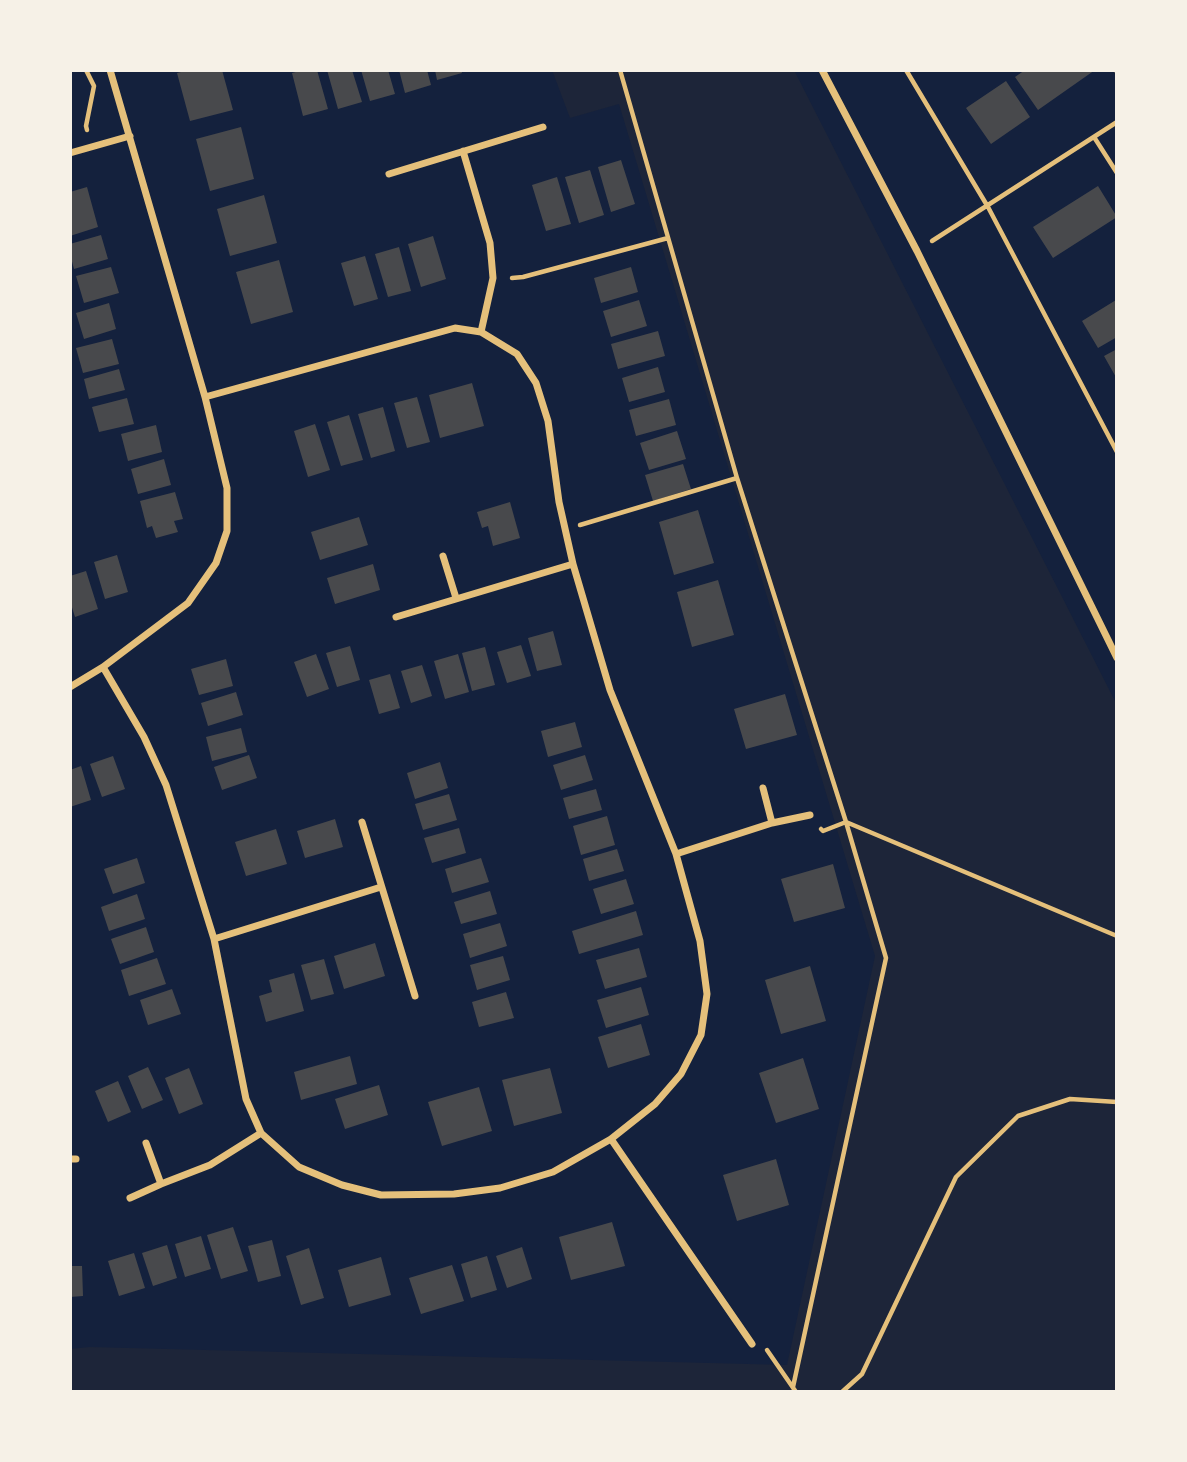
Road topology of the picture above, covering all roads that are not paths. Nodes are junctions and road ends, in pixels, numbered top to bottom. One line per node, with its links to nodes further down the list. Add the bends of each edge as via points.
1 (110, 70): 4 (street)
2 (822, 70): 15 (street, via 917,251)
3 (543, 127): 5 (street)
4 (130, 136): 6 (street); 9 (street)
5 (463, 150): 7 (street); 8 (street, via 490,243 493,278)
6 (70, 153)
7 (389, 174)
8 (481, 332): 9 (street, via 455,328); 11 (street, via 517,354 536,383 548,421)
9 (205, 397): 17 (street, via 227,488 227,531 216,564 188,603)
10 (443, 556): 12 (street)
11 (573, 564): 12 (street); 23 (street, via 610,691)
12 (456, 598): 13 (street)
13 (396, 617)
14 (1117, 635): 15 (street)
15 (1108, 640): 16 (street)
16 (1117, 658)
17 (103, 667): 18 (street); 25 (street, via 166,785)
18 (70, 688)
19 (763, 788): 22 (street)
20 (810, 815): 22 (street)
21 (362, 822): 24 (street)
22 (772, 823): 23 (street)
23 (676, 854): 28 (street, via 700,941 707,994 701,1035 681,1074 655,1104)
24 (381, 887): 25 (street); 26 (street)
25 (214, 939): 27 (street, via 246,1099)
26 (415, 996)
27 (261, 1133): 28 (street, via 299,1167 381,1195 499,1188 553,1172); 30 (street, via 210,1165)
28 (611, 1139): 32 (street)
29 (146, 1143): 30 (street)
30 (161, 1184): 31 (street)
31 (130, 1198)
32 (752, 1344)

